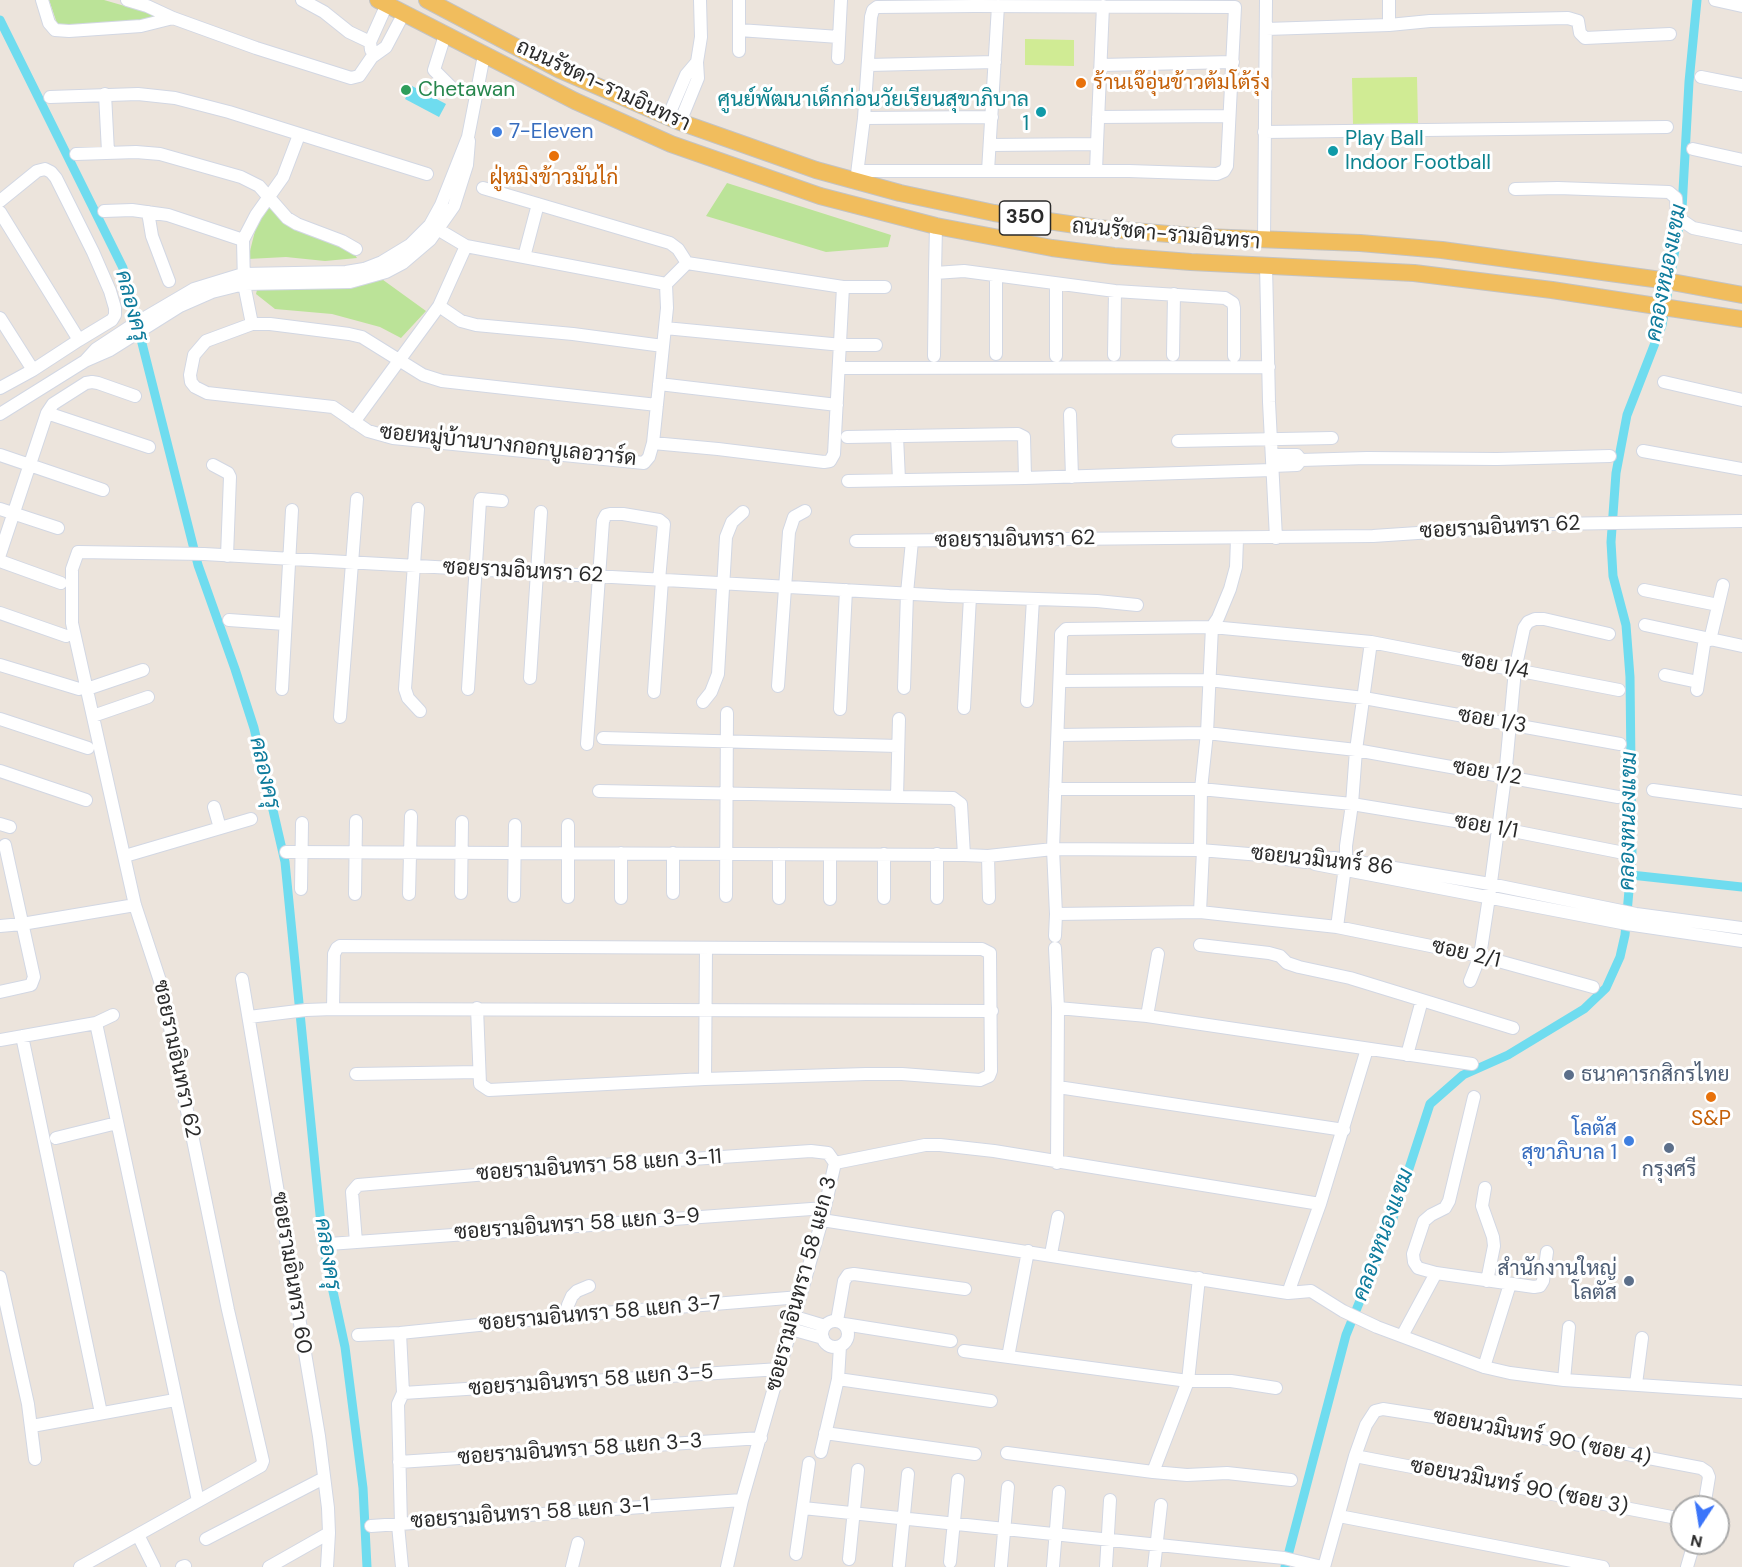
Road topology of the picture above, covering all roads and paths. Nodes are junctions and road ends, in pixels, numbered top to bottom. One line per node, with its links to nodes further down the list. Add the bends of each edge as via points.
1 (42, 0): 19 (street, via 55,30 141,26)
2 (127, 0): 12 (street)
3 (302, 0): 26 (street)
4 (427, 0): 44 (main road, ถนนรัชดา-รามอินทรา / 350, via 560,70)
5 (700, 0): 44 (street, via 697,62 686,75)
6 (739, 0): 22 (street)
7 (841, 0): 25 (street)
8 (1266, 0): 21 (street)
9 (1389, 0): 20 (street)
10 (1715, 0): 15 (street)
11 (383, 2): 18 (main road, ถนนรัชดา-รามอินทรา / 350); 26 (street)
12 (148, 3): 19 (street)
13 (975, 3): 16 (street); 33 (street, via 873,10)
14 (1236, 4): 17 (street); 32 (street)
15 (1741, 4)
16 (998, 6): 17 (street); 31 (street)
17 (1103, 6): 34 (street)
18 (404, 13): 24 (main road, ถนนรัชดา-รามอินทรา / 350); 29 (street, via 386,48)
19 (173, 18): 29 (street, via 351,78 359,76)
20 (1389, 25): 21 (street); 23 (street, via 1568,18 1578,21 1585,38)
21 (1266, 29): 46 (street)
22 (739, 30): 25 (street); 27 (street)
23 (1670, 34)
24 (445, 35): 28 (main road, ถนนรัชดา-รามอินทรา / 350); 37 (street, via 434,70)
25 (839, 37): 30 (street)
26 (370, 42): 29 (street)
27 (739, 51)
28 (484, 55): 66 (main road, ถนนรัชดา-รามอินทรา / 350, via 584,105 692,151 820,196); 67 (street, via 461,187 454,206)
29 (372, 57)
30 (838, 58)
31 (994, 62): 33 (street); 41 (street)
32 (1233, 62): 34 (street); 40 (street)
33 (868, 65): 43 (street)
34 (1101, 65): 42 (street)
35 (1701, 77): 36 (street)
36 (1742, 86)
37 (452, 88)
38 (105, 94): 39 (street); 47 (street, via 175,98); 51 (street)
39 (50, 97)
40 (1229, 116): 42 (street); 55 (street, via 1227,166 1217,174)
41 (992, 117): 43 (street); 49 (street)
42 (1098, 117): 48 (street)
43 (864, 118): 57 (street)
44 (674, 120): 57 (main road, ถนนรัชดา-รามอินทรา / 350, via 772,155)
45 (1667, 127): 46 (street)
46 (1264, 132): 69 (street)
47 (299, 135): 56 (street); 60 (street, via 283,177)
48 (1097, 144): 49 (street); 55 (street)
49 (990, 146): 54 (street)
50 (1694, 150): 53 (street)
51 (108, 152): 52 (street); 60 (street, via 160,154 193,162 250,180)
52 (76, 154)
53 (1742, 160)
54 (988, 171): 55 (street); 57 (street)
55 (1096, 171)
56 (427, 174)
57 (858, 177): 69 (main road, ถนนรัชดา-รามอินทรา / 350, via 948,204 1050,222 1145,233)
58 (483, 188): 62 (street)
59 (1515, 189): 68 (street, via 1670,192 1676,198 1677,217 1693,228)
60 (269, 198): 70 (street); 72 (street, via 286,218)
61 (0, 201): 92 (street, via 37,171 45,169 56,178 93,252 115,308 112,321)
62 (538, 204): 73 (street); 74 (street, via 670,243)
63 (104, 211): 65 (street)
64 (0, 212): 92 (street)
65 (148, 212): 70 (street); 79 (street, via 152,236)
66 (936, 226): 75 (main road, ถนนรัชดา-รามอินทรา / 350, via 1104,255); 76 (street)
67 (435, 227): 71 (street); 78 (street, via 418,252 404,263 366,279)
68 (1742, 238)
69 (1264, 239): 86 (main road, ถนนรัชดา-รามอินทรา / 350, via 1442,250)
70 (243, 240): 78 (street)
71 (466, 246): 73 (street); 87 (street, ซอยหมู่บ้านบางกอกบูเลอวาร์ด)
72 (356, 249)
73 (524, 257): 80 (street)
74 (687, 263): 80 (street); 82 (street)
75 (1266, 266): 89 (main road, ถนนรัชดา-รามอินทรา / 350, via 1414,273); 103 (street)
76 (935, 273): 77 (street); 99 (street)
77 (996, 276): 81 (street); 96 (street)
78 (244, 279): 90 (street); 114 (street, via 198,296 146,323 100,356 85,361)
79 (169, 281)
80 (666, 284): 91 (street, ซอยหมู่บ้านบางกอกบูเลอวาร์ด)
81 (1056, 284): 84 (street); 100 (street)
82 (843, 287): 83 (street); 93 (street, ซอยหมู่บ้านบางกอกบูเลอวาร์ด)
83 (885, 287)
84 (1115, 291): 85 (street); 97 (street)
85 (1174, 294): 98 (street); 101 (street, via 1225,298 1233,303)
86 (1742, 295)
87 (439, 306): 95 (street, via 461,321 476,325); 102 (street, ซอยหมู่บ้านบางกอกบูเลอวาร์ด)
88 (0, 318): 105 (street)
89 (1742, 319)
90 (252, 324): 102 (street, ซอยหมู่บ้านบางกอกบูเลอวาร์ด, via 349,334 372,342); 116 (street, ซอยหมู่บ้านบางกอกบูเลอวาร์ด, via 199,347 190,375 195,387 207,393 323,405)
91 (665, 328): 93 (street); 95 (street, ซอยหมู่บ้านบางกอกบูเลอวาร์ด)
92 (79, 340): 105 (street)
93 (842, 345): 94 (street); 112 (street, ซอยหมู่บ้านบางกอกบูเลอวาร์ด)
94 (876, 345)
95 (663, 346): 107 (street, ซอยหมู่บ้านบางกอกบูเลอวาร์ด)
96 (996, 354)
97 (1114, 354)
98 (1173, 355)
99 (934, 356)
100 (1056, 356)
101 (1234, 356)
102 (398, 360): 111 (street, ซอยหมู่บ้านบางกอกบูเลอวาร์ด, via 442,381); 116 (street, ซอยหมู่บ้านบางกอกบูเลอวาร์ด)
103 (1269, 367): 104 (street); 120 (street)
104 (845, 368)
105 (33, 370): 108 (street)
106 (1664, 382): 110 (street)
107 (659, 384): 111 (street, ซอยหมู่บ้านบางกอกบูเลอวาร์ด); 112 (street)
108 (0, 388)
109 (135, 396): 113 (street, via 98,383 86,383 57,400)
110 (1742, 400)
111 (657, 405): 122 (street, ซอยหมู่บ้านบางกอกบูเลอวาร์ด)
112 (837, 405): 122 (street, ซอยหมู่บ้านบางกอกบูเลอวาร์ด, via 834,454 827,462)
113 (48, 412): 123 (street); 128 (street)
114 (0, 414)
115 (1070, 414): 131 (street)
116 (354, 422): 122 (street, ซอยหมู่บ้านบางกอกบูเลอวาร์ด, via 393,438 638,464 647,460)
117 (897, 436): 118 (street); 132 (street, via 1018,434 1023,437); 133 (street)
118 (847, 437)
119 (1332, 438): 120 (street)
120 (1270, 439): 121 (street); 129 (street)
121 (1178, 441)
122 (652, 443)
123 (149, 447)
124 (1643, 451): 130 (street)
125 (0, 456): 128 (street)
126 (1610, 456): 129 (street, via 1300,460 1297,455)
127 (213, 465): 152 (street, via 230,477)
128 (30, 466): 135 (street); 144 (street)
129 (1272, 466): 131 (street); 147 (street)
130 (1742, 469)
131 (1072, 477): 132 (street)
132 (1025, 478): 133 (street)
133 (899, 480): 134 (street)
134 (848, 481)
135 (103, 489)
136 (357, 499): 155 (street)
137 (501, 501): 157 (street, via 480,501)
138 (0, 509): 144 (street)
139 (292, 510): 153 (street)
140 (418, 510): 156 (street)
141 (805, 511): 164 (street, via 794,517 789,532)
142 (541, 512): 158 (street)
143 (743, 512): 161 (street, via 726,537)
144 (14, 513): 146 (street); 151 (street)
145 (1742, 521): 147 (street, ซอยรามอินทรา 62, via 1551,524)
146 (58, 528)
147 (1276, 538): 148 (street, ซอยรามอินทรา 62)
148 (1237, 539): 150 (street, ซอยรามอินทรา 62); 176 (street, via 1230,589)
149 (856, 541): 150 (street)
150 (912, 541): 167 (street, ซอยรามอินทรา 62)
151 (0, 555)
152 (227, 556): 153 (street, ซอยรามอินทรา 62); 191 (street, ซอยรามอินทรา 62, via 81,550 75,555 71,614)
153 (288, 560): 155 (street, ซอยรามอินทรา 62); 174 (street)
154 (0, 561): 162 (street)
155 (353, 563): 156 (street, ซอยรามอินทรา 62); 205 (street)
156 (414, 567): 157 (street, ซอยรามอินทรา 62); 202 (street, via 405,689)
157 (476, 569): 158 (street, ซอยรามอินทรา 62); 193 (street)
158 (536, 572): 159 (street, ซอยรามอินทรา 62); 186 (street)
159 (599, 576): 160 (street, ซอยรามอินทรา 62); 160 (street, via 603,521 610,513 664,524); 213 (street)
160 (660, 580): 161 (street, ซอยรามอินทรา 62); 195 (street)
161 (722, 582): 164 (street, ซอยรามอินทรา 62); 199 (street, via 718,674)
162 (61, 583)
163 (1723, 585): 171 (street)
164 (785, 587): 165 (street, ซอยรามอินทรา 62); 189 (street)
165 (846, 590): 167 (street, ซอยรามอินทรา 62); 201 (street)
166 (1644, 590): 171 (street)
167 (907, 593): 168 (street); 190 (street)
168 (970, 597): 169 (street); 200 (street)
169 (1033, 599): 170 (street); 198 (street)
170 (1137, 605)
171 (1718, 606): 179 (street)
172 (0, 613): 178 (street)
173 (229, 620): 174 (street)
174 (285, 624): 192 (street)
175 (1645, 625): 179 (street)
176 (1212, 627): 180 (street, ซอย 1/4); 187 (street); 188 (street, ซอย 1/4, via 1066,629 1061,634)
177 (1609, 634): 184 (street, via 1535,619 1524,628)
178 (66, 636)
179 (1708, 639): 181 (street); 185 (street, via 1697,686)
180 (1371, 642): 184 (street, ซอย 1/4); 197 (street)
181 (1742, 646)
182 (0, 665): 191 (street)
183 (143, 670): 191 (street)
184 (1515, 670): 194 (street, ซอย 1/4); 208 (street)
185 (1665, 675)
186 (530, 678)
187 (1209, 680): 188 (street, ซอย 1/3); 197 (street, ซอย 1/3); 209 (street)
188 (1060, 681): 210 (street)
189 (778, 686)
190 (904, 688)
191 (83, 689): 204 (street, ซอยรามอินทรา 62)
192 (282, 689)
193 (468, 689)
194 (1619, 690)
195 (654, 692)
196 (148, 697): 204 (street)
197 (1364, 698): 208 (street, ซอย 1/3); 217 (street)
198 (1027, 701)
199 (703, 702)
200 (964, 708)
201 (840, 709)
202 (420, 711)
203 (727, 713): 212 (street)
204 (93, 716): 259 (street, ซอยรามอินทรา 62)
205 (340, 717)
206 (0, 718): 216 (street)
207 (899, 719): 215 (street)
208 (1510, 724): 214 (street, ซอย 1/3); 219 (street)
209 (1207, 734): 210 (street, ซอย 1/2); 217 (street, ซอย 1/2); 221 (street)
210 (1058, 735): 220 (street)
211 (603, 738): 212 (street)
212 (726, 740): 215 (street); 224 (street)
213 (587, 744)
214 (1620, 744)
215 (898, 746): 225 (street)
216 (88, 748)
217 (1356, 750): 219 (street, ซอย 1/2); 229 (street)
218 (0, 771): 227 (street)
219 (1505, 777): 226 (street, ซอย 1/2); 239 (street)
220 (1055, 789): 221 (street, ซอย 1/1); 241 (street)
221 (1201, 789): 229 (street, ซอย 1/1); 242 (street)
222 (599, 790): 224 (street)
223 (1653, 790): 228 (street)
224 (726, 793): 225 (street); 253 (street)
225 (897, 797): 258 (street, via 956,799 961,804)
226 (1618, 797)
227 (86, 800)
228 (1742, 802)
229 (1352, 804): 239 (street, ซอย 1/1); 261 (street)
230 (214, 807): 238 (street)
231 (411, 816): 250 (street)
232 (251, 819): 238 (street)
233 (356, 821): 246 (street)
234 (462, 822): 251 (street)
235 (302, 823): 245 (street)
236 (515, 825): 247 (street)
237 (568, 825): 252 (street)
238 (220, 828): 259 (street)
239 (1498, 828): 244 (street, ซอย 1/1); 263 (street)
240 (4, 845): 281 (street)
241 (1053, 849): 242 (street, ซอยนวมินทร์ 86); 260 (street, ซอยนวมินทร์ 86); 279 (street)
242 (1202, 850): 261 (street, ซอยนวมินทร์ 86, via 1305,862 1334,858); 278 (street)
243 (286, 852): 245 (street, ซอยนวมินทร์ 86)
244 (1619, 852)
245 (301, 853): 246 (street, ซอยนวมินทร์ 86); 262 (street)
246 (356, 853): 250 (street, ซอยนวมินทร์ 86); 266 (street)
247 (515, 853): 251 (street, ซอยนวมินทร์ 86); 252 (street, ซอยนวมินทร์ 86); 268 (street)
248 (621, 853): 249 (street, ซอยนวมินทร์ 86); 252 (street, ซอยนวมินทร์ 86); 271 (street)
249 (673, 853): 253 (street, ซอยนวมินทร์ 86); 265 (street)
250 (409, 854): 251 (street, ซอยนวมินทร์ 86); 267 (street)
251 (462, 854): 264 (street)
252 (568, 854): 270 (street)
253 (726, 854): 254 (street, ซอยนวมินทร์ 86); 269 (street)
254 (780, 854): 256 (street, ซอยนวมินทร์ 86); 272 (street)
255 (884, 854): 256 (street, ซอยนวมินทร์ 86); 257 (street, ซอยนวมินทร์ 86); 273 (street)
256 (831, 855): 276 (street)
257 (937, 855): 258 (street, ซอยนวมินทร์ 86); 274 (street)
258 (964, 855): 260 (street, ซอยนวมินทร์ 86)
259 (125, 856): 277 (street, ซอยรามอินทรา 62)
260 (988, 856): 275 (street)
261 (1346, 864): 263 (street, ซอยนวมินทร์ 86); 283 (street)
262 (301, 889)
263 (1490, 890): 280 (street, ซอยนวมินทร์ 86); 289 (street)
264 (461, 893)
265 (673, 893)
266 (355, 894)
267 (409, 894)
268 (514, 896)
269 (726, 896)
270 (568, 897)
271 (621, 898)
272 (779, 898)
273 (884, 898)
274 (937, 898)
275 (989, 898)
276 (830, 899)
277 (135, 905): 281 (street); 381 (street, ซอยรามอินทรา 62, via 161,984 228,1310 263,1455 261,1466)
278 (1200, 912): 279 (street, ซอย 2/1); 283 (street, ซอย 2/1)
279 (1056, 914): 296 (street)
280 (1627, 918): 284 (street, ซอยนวมินทร์ 86); 285 (street, ซอยนวมินทร์ 86)
281 (22, 924): 282 (street); 293 (street, via 33,982)
282 (0, 926)
283 (1337, 927): 289 (street, ซอย 2/1)
284 (1742, 928)
285 (1742, 941)
286 (1200, 945): 294 (street, via 1280,956 1287,963)
287 (706, 948): 297 (street, via 340,946 334,954); 298 (street); 299 (street, via 982,949 990,954)
288 (1158, 954): 301 (street)
289 (1480, 956): 291 (street); 292 (street, ซอย 2/1)
290 (242, 979): 302 (street, ซอยรามอินทรา 60)
291 (1470, 981)
292 (1593, 987)
293 (0, 992)
294 (1422, 999): 304 (street); 308 (street)
295 (477, 1008): 297 (street); 298 (street); 310 (street)
296 (1058, 1008): 301 (street); 313 (street)
297 (333, 1009): 302 (street)
298 (705, 1010): 299 (street); 312 (street)
299 (992, 1011): 312 (street, via 991,1071 986,1079 866,1074)
300 (112, 1016): 303 (street)
301 (1147, 1016): 307 (street)
302 (249, 1017): 375 (street, ซอยรามอินทรา 60)
303 (96, 1023): 305 (street); 315 (street)
304 (1513, 1028)
305 (22, 1036): 306 (street); 361 (street)
306 (0, 1040)
307 (1367, 1049): 308 (street); 316 (street)
308 (1407, 1055): 309 (street)
309 (1472, 1064)
310 (479, 1072): 311 (street); 312 (street, via 480,1084 489,1090)
311 (356, 1074)
312 (705, 1079)
313 (1058, 1087): 316 (street); 318 (street)
314 (1474, 1097): 329 (street, via 1449,1202 1424,1221 1413,1254 1418,1268)
315 (117, 1123): 317 (street); 359 (street)
316 (1344, 1130): 321 (street)
317 (56, 1138)
318 (1057, 1162): 319 (street, ซอยรามอินทรา 58 แยก 3, via 925,1145); 321 (street, ซอยรามอินทรา 58 แยก 3)
319 (835, 1163): 322 (street, ซอยรามอินทรา 58 แยก 3); 324 (street, ซอยรามอินทรา 58 แยก 3-11, via 828,1153 811,1151 358,1185 352,1192)
320 (1485, 1188): 332 (street, via 1482,1206 1494,1246)
321 (1320, 1204): 336 (street)
322 (823, 1214): 324 (street, ซอยรามอินทรา 58 แยก 3-9); 326 (street, ซอยรามอินทรา 58 แยก 3-9); 337 (street, ซอยรามอินทรา 58 แยก 3)
323 (1058, 1217): 328 (street)
324 (356, 1242): 325 (street, ซอยรามอินทรา 58 แยก 3-9)
325 (329, 1244)
326 (1028, 1251): 328 (street, ซอยรามอินทรา 58 แยก 3-9); 349 (street)
327 (1547, 1252): 333 (street, via 1540,1286)
328 (1051, 1254): 331 (street, ซอยรามอินทรา 58 แยก 3-9)
329 (1436, 1273): 332 (street); 344 (street)
330 (0, 1277): 362 (street)
331 (1199, 1278): 336 (street, ซอยรามอินทรา 58 แยก 3-9); 354 (street)
332 (1487, 1281): 333 (street)
333 (1510, 1284): 350 (street)
334 (589, 1286): 338 (street, via 572,1296)
335 (965, 1289): 340 (street, via 848,1275)
336 (1288, 1293): 344 (street, ซอยรามอินทรา 58 แยก 3-9, via 1311,1291 1342,1311)
337 (800, 1297): 338 (street, ซอยรามอินทรา 58 แยก 3-7); 339 (street, ซอยรามอินทรา 58 แยก 3)
338 (567, 1316): 342 (street, ซอยรามอินทรา 58 แยก 3-7)
339 (793, 1323): 340 (street); 351 (street, ซอยรามอินทรา 58 แยก 3)
340 (832, 1327): 346 (street); 347 (street, via 832,1346); 347 (street, via 848,1336)
341 (1569, 1327): 353 (street)
342 (400, 1333): 343 (street, ซอยรามอินทรา 58 แยก 3-7); 358 (street, ซอยรามอินทรา 58 แยก 3-1)
343 (358, 1335)
344 (1402, 1336): 350 (street, ซอยรามอินทรา 58 แยก 3-9)
345 (1642, 1338): 355 (street)
346 (951, 1341)
347 (840, 1346): 352 (street)
348 (964, 1351): 349 (street)
349 (1008, 1357): 354 (street)
350 (1484, 1367): 353 (street, ซอยรามอินทรา 58 แยก 3-9)
351 (780, 1369): 358 (street, ซอยรามอินทรา 58 แยก 3-5); 364 (street, ซอยรามอินทรา 58 แยก 3)
352 (838, 1379): 360 (street); 363 (street)
353 (1564, 1380): 355 (street, ซอยรามอินทรา 58 แยก 3-9)
354 (1188, 1381): 356 (street, via 1231,1381); 373 (street)
355 (1636, 1384): 357 (street, ซอยรามอินทรา 58 แยก 3-9)
356 (1276, 1388)
357 (1742, 1392)
358 (402, 1393): 370 (street, ซอยรามอินทรา 58 แยก 3-1, via 398,1404)
359 (175, 1400): 361 (street); 381 (street)
360 (991, 1401)
361 (102, 1413): 362 (street)
362 (32, 1426): 369 (street)
363 (825, 1433): 365 (street); 367 (street)
364 (760, 1438): 370 (street, ซอยรามอินทรา 58 แยก 3-3); 382 (street, ซอยรามอินทรา 58 แยก 3)
365 (821, 1452)
366 (1007, 1453): 373 (street)
367 (975, 1454)
368 (1355, 1456): 380 (street, ซอยนวมินทร์ 90 (ซอย 4), via 1366,1425 1375,1411 1383,1409 1701,1468 1709,1477); 387 (street); 388 (street, ซอยนวมินทร์ 90 (ซอย 3))
369 (35, 1459)
370 (399, 1462): 391 (street, ซอยรามอินทรา 58 แยก 3-1)
371 (809, 1462): 385 (street)
372 (858, 1470): 386 (street)
373 (1153, 1472): 377 (street, via 1227,1473)
374 (909, 1474): 389 (street)
375 (324, 1478): 394 (street, ซอยรามอินทรา 60); 397 (street)
376 (958, 1480): 390 (street)
377 (1292, 1480)
378 (1008, 1487): 393 (street)
379 (1059, 1492): 396 (street)
380 (1707, 1495)
381 (198, 1500): 395 (street, ซอยรามอินทรา 62)
382 (742, 1500): 391 (street, ซอยรามอินทรา 58 แยก 3-1); 412 (street, ซอยรามอินทรา 58 แยก 3)
383 (1110, 1500): 398 (street)
384 (1161, 1505): 400 (street)
385 (803, 1508): 386 (street); 401 (street)
386 (855, 1513): 389 (street); 402 (street)
387 (1339, 1516): 416 (street); 417 (street)
388 (1670, 1517)
389 (904, 1519): 390 (street); 404 (street)
390 (954, 1524): 393 (street); 403 (street)
391 (400, 1525): 392 (street); 410 (street)
392 (371, 1526)
393 (1005, 1529): 396 (street); 405 (street)
394 (329, 1533): 408 (street); 409 (street, ซอยรามอินทรา 60)
395 (138, 1534): 406 (street, ซอยรามอินทรา 62); 407 (street)
396 (1055, 1534): 398 (street); 413 (street)
397 (206, 1539)
398 (1108, 1540): 400 (street); 414 (street)
399 (578, 1543): 411 (street)
400 (1156, 1544): 415 (street); 416 (street, via 1288,1559)
401 (796, 1554)
402 (849, 1559)
403 (950, 1562)
404 (900, 1565)
405 (1001, 1566)
406 (80, 1567)
407 (154, 1567)
408 (269, 1567)
409 (327, 1567)
410 (402, 1567)
411 (572, 1567)
412 (727, 1567)
413 (1053, 1567)
414 (1106, 1567)
415 (1154, 1567)
416 (1323, 1567)
417 (1603, 1567)

